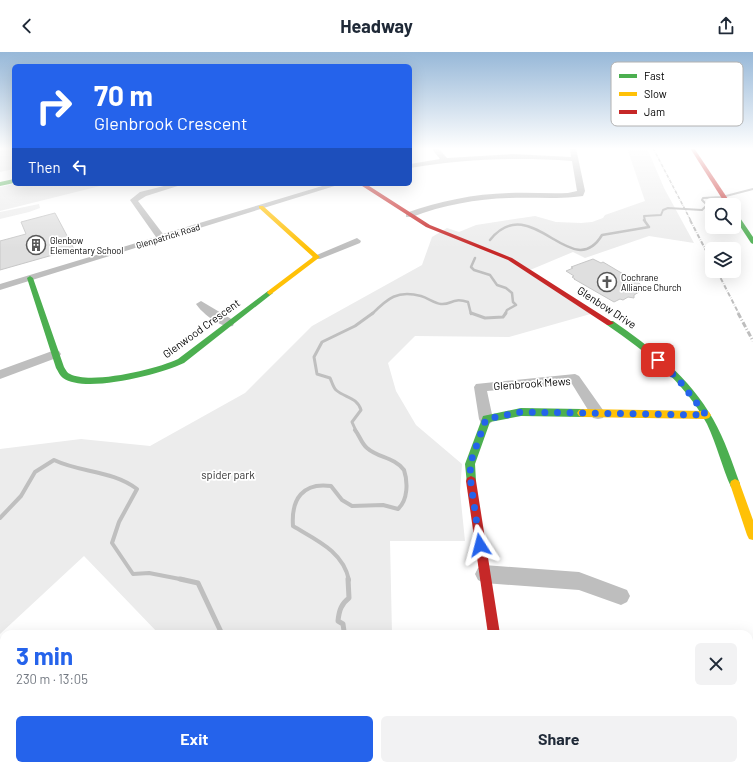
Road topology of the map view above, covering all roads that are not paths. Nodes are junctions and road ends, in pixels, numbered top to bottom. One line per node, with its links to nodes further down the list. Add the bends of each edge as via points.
1 (12, 182): 4 (street)
2 (579, 182): 10 (street, via 581,191 578,195 481,198 440,205)
3 (713, 182): 8 (street)
4 (0, 184)
5 (173, 186): 12 (street, via 143,194 134,200)
6 (330, 186): 9 (street, Glenpatrick Road)
7 (365, 186): 10 (street, Glenbow Drive)
8 (724, 198)
9 (261, 207): 12 (street, Glenpatrick Road); 15 (street)
10 (409, 214): 23 (street, Glenbow Drive, via 428,226 510,259 632,338 678,379)
11 (741, 224): 14 (street)
12 (161, 238): 16 (street, Glenpatrick Road)
13 (357, 241): 15 (street)
14 (753, 242)
15 (317, 257): 19 (street, Glenwood Crescent)
16 (30, 278): 17 (street, Glenpatrick Road); 20 (street, Glenwood Crescent)
17 (0, 287)
18 (201, 304): 19 (street)
19 (229, 323): 20 (street, Glenwood Crescent, via 175,365 149,373 74,378 61,371)
20 (55, 354): 21 (street)
21 (0, 375)
22 (598, 414): 23 (street); 24 (street, via 521,412); 24 (street, Glenbrook Mews, via 575,379 480,387)
23 (706, 415): 25 (street, Glenbow Drive, via 718,437)
24 (486, 419): 26 (street, via 470,464)
25 (753, 535)
26 (484, 574): 27 (street, via 579,581); 28 (street)
27 (621, 596)
28 (493, 630)

